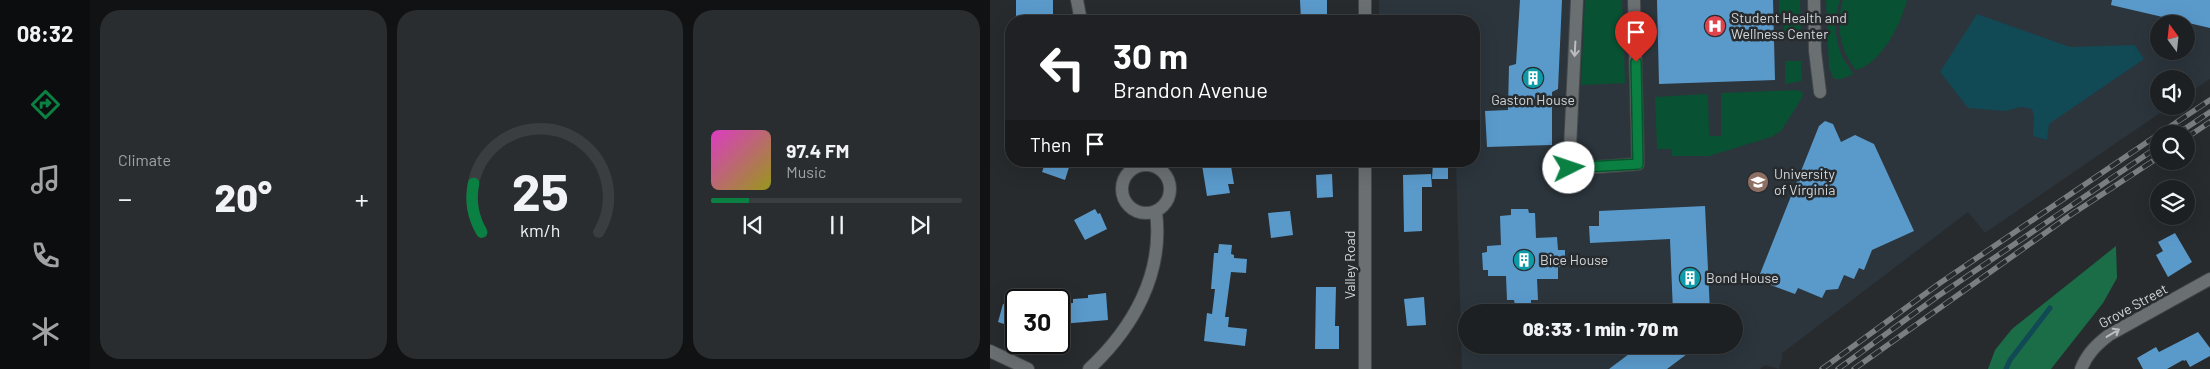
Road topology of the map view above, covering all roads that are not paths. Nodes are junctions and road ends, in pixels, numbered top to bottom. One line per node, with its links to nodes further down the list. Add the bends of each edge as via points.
1 (1077, 0): 6 (street)
2 (1365, 0): 7 (street)
3 (1577, 0): 4 (street, one-way to 4, via 1569,168 1638,164)
4 (1634, 0)
5 (1814, 0): 8 (street)
6 (1081, 15)
7 (1364, 15)
8 (1820, 92)
9 (1136, 167): 12 (street, via 1122,182 1124,200 1138,213)
10 (1155, 167): 12 (street, via 1168,178 1170,187 1164,206)
11 (1365, 167): 17 (street, Valley Road)
12 (1156, 212): 16 (street, via 1157,253 1140,304 1125,331)
13 (2210, 279): 18 (street, Grove Street, one-way to 13, via 2089,353 2109,335)
14 (990, 351): 15 (street)
15 (1028, 369)
16 (1089, 369)
17 (1365, 369)
18 (2081, 369)

